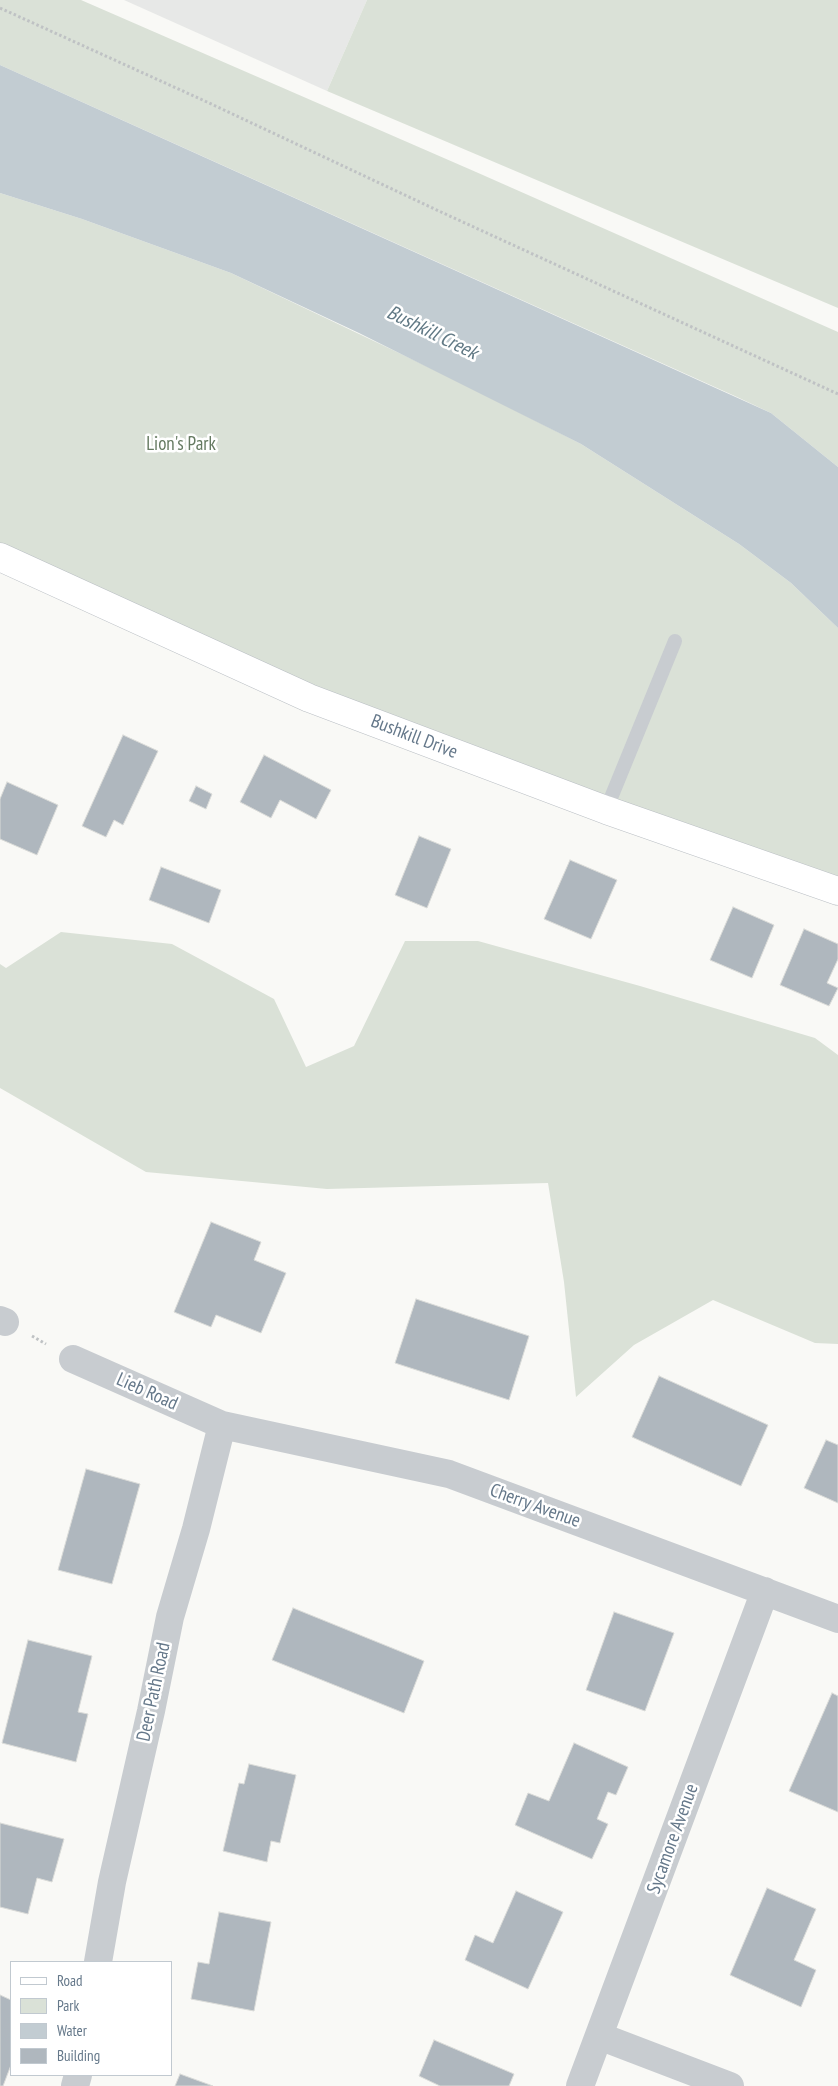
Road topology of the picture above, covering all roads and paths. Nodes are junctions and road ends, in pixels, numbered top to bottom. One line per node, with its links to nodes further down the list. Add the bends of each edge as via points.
1 (0, 8): 2 (path)
2 (838, 394)
3 (0, 557): 5 (main road, Bushkill Drive, via 309,698)
4 (675, 641): 5 (lane)
5 (606, 810): 6 (main road, Bushkill Drive)
6 (838, 892)
7 (2, 1321): 8 (path)
8 (73, 1359): 9 (street, Lieb Road)
9 (222, 1425): 10 (street, Cherry Avenue, via 449,1474); 12 (street, Deer Path Road, via 170,1617 112,1882)
10 (765, 1591): 11 (street, Cherry Avenue); 13 (street, Sycamore Avenue)
11 (838, 1620)
12 (98, 1961)
13 (599, 2036): 14 (street, Sycamore Avenue); 15 (street)
14 (580, 2086)
15 (730, 2086)

